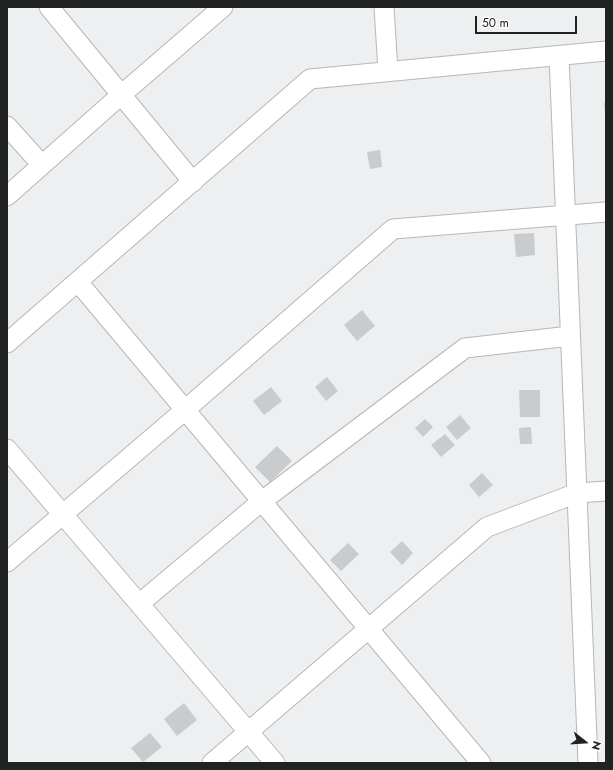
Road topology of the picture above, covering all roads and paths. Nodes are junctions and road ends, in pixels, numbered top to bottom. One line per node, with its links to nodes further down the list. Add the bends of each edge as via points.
1 (223, 7): 7 (street)
2 (384, 7): 6 (street)
3 (55, 9): 7 (street)
4 (606, 51): 5 (street)
5 (559, 56): 6 (street); 13 (street)
6 (388, 72): 10 (street, via 310,79)
7 (121, 94): 9 (street); 10 (street)
8 (7, 126): 9 (street)
9 (42, 165): 11 (street)
10 (193, 182): 14 (street)
11 (7, 196)
12 (606, 212): 13 (street)
13 (565, 215): 15 (street); 17 (street, via 393,229)
14 (78, 282): 16 (street); 17 (street)
15 (570, 336): 20 (street); 21 (street, via 465,348)
16 (7, 344)
17 (186, 410): 21 (street); 22 (street)
18 (7, 450): 22 (street)
19 (606, 491): 20 (street)
20 (577, 493): 25 (street, via 487,526); 30 (street)
21 (262, 502): 24 (street); 25 (street)
22 (63, 515): 23 (street); 24 (street)
23 (7, 562)
24 (139, 604): 26 (street)
25 (369, 628): 26 (street); 29 (street)
26 (248, 732): 27 (street); 28 (street)
27 (212, 763)
28 (275, 763)
29 (481, 763)
30 (588, 763)

